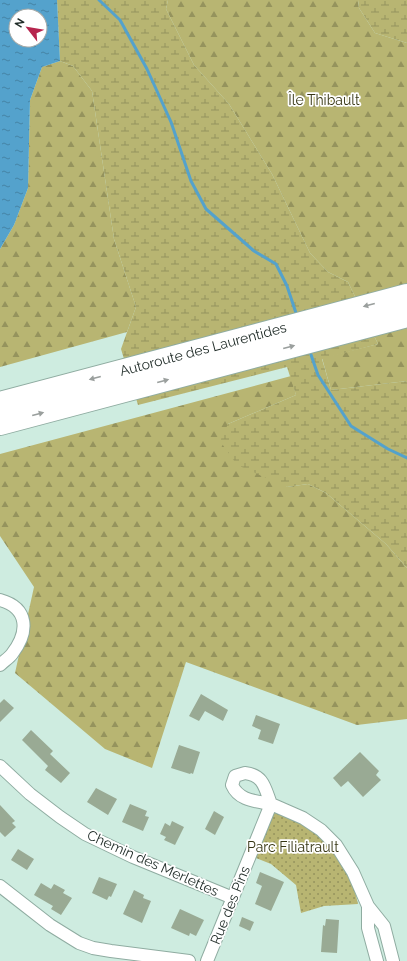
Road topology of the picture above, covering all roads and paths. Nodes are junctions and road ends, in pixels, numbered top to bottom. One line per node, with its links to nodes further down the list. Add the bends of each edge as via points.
1 (407, 295): 3 (highway, Autoroute des Laurentides, one-way to 3)
2 (407, 316): 4 (highway, Autoroute des Laurentides, one-way to 2)
3 (0, 403)
4 (0, 424)
5 (0, 600): 6 (street, via 18,609 23,617 24,627 12,655)
6 (0, 665)
7 (0, 766): 9 (street, Chemin des Merlettes, via 30,794 85,834 133,857)
8 (0, 886): 11 (street, via 50,925 79,943 111,952)
9 (233, 898): 10 (street, Rue des Pins, via 271,804 303,818 321,830 336,846); 12 (street, Rue des Pins)
10 (368, 906): 13 (street, Rue des Pins, via 368,928); 14 (street, Rue des Pins, via 384,926)
11 (189, 961)
12 (207, 961)
13 (376, 961)
14 (393, 961)

